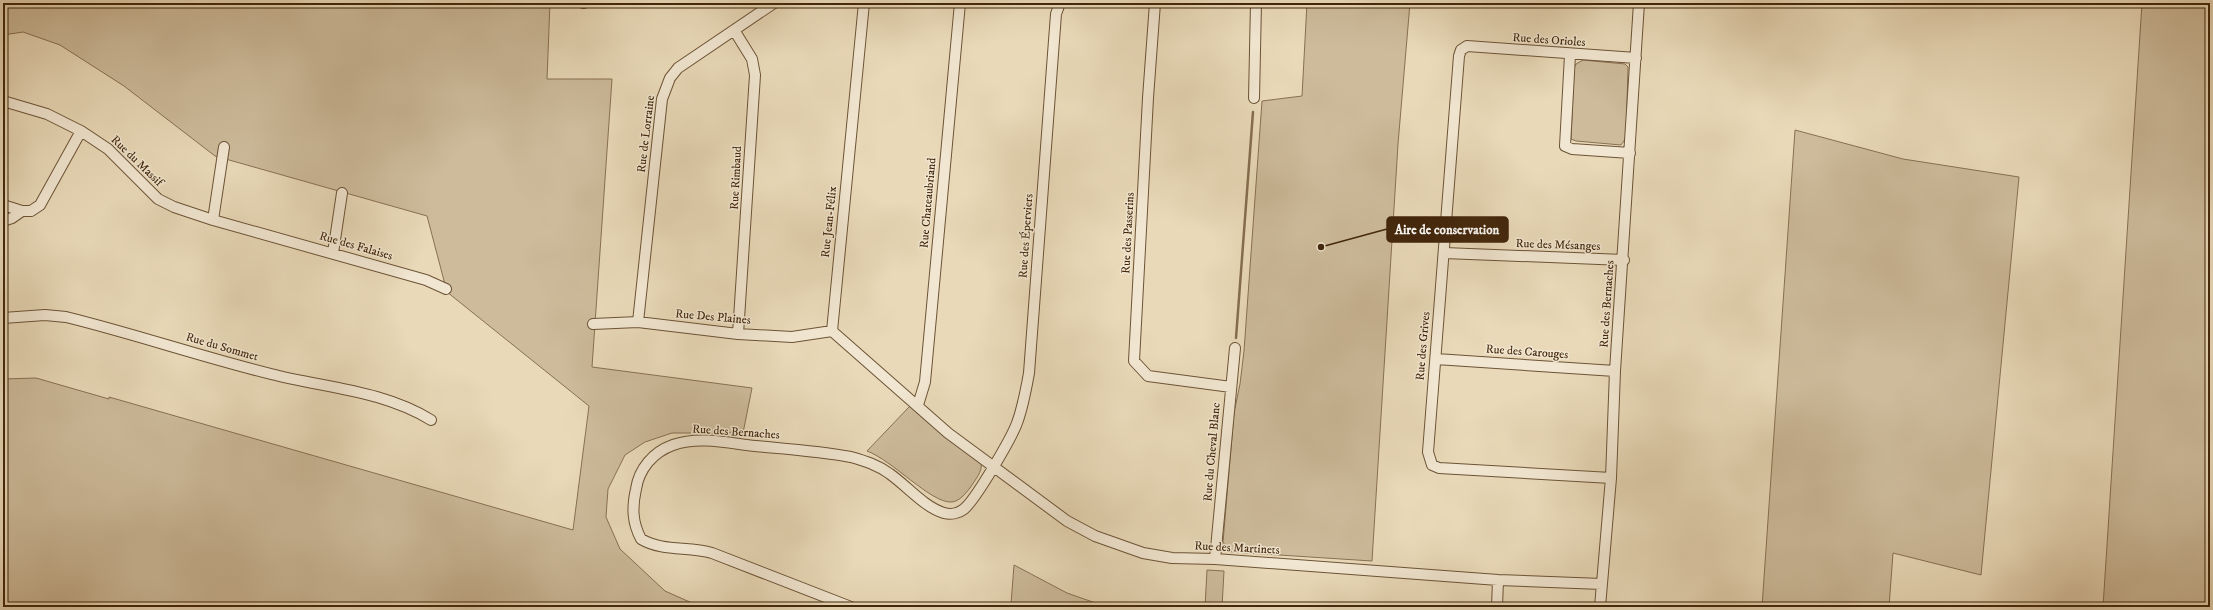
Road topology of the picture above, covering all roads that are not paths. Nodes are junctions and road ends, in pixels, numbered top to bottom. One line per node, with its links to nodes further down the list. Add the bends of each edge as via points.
1 (774, 3): 8 (street, Rue de Lorraine)
2 (864, 3): 30 (street, Rue Jean-Félix)
3 (960, 3): 36 (street, Rue Chateaubriand, via 925,382)
4 (1060, 3): 38 (street, Rue des Éperviers, via 1056,14 1029,373 1023,408 1016,426)
5 (1156, 3): 35 (street, Rue des Passerins, via 1134,361 1148,376)
6 (1256, 3): 12 (street)
7 (1639, 3): 11 (street, Rue des Bernaches)
8 (734, 30): 28 (street, Rue de Lorraine, via 678,68 666,86 662,99); 31 (street, Rue Rimbaud, via 752,60 755,75)
9 (1462, 50): 10 (street, Rue des Orioles, via 1467,46); 24 (street, Rue des Grives, via 1459,56 1450,150)
10 (1570, 54): 11 (street, Rue des Orioles); 16 (street, via 1565,146 1572,149)
11 (1636, 58): 16 (street, Rue des Bernaches)
12 (1254, 98)
13 (3, 101): 14 (street, Rue du Massif, via 47,114)
14 (81, 131): 19 (street, via 40,205 31,211); 20 (street, Rue du Massif, via 108,149 158,199 185,212)
15 (224, 147): 20 (street)
16 (1630, 153): 25 (street, Rue des Bernaches)
17 (342, 193): 23 (street)
18 (3, 205): 19 (street)
19 (22, 211): 21 (street)
20 (214, 220): 22 (street, Rue du Massif)
21 (3, 221)
22 (257, 232): 23 (street, Rue des Falaises)
23 (333, 253): 26 (street, Rue des Falaises, via 426,280)
24 (1444, 253): 25 (street, Rue des Mésanges); 33 (street, Rue des Grives)
25 (1624, 260): 34 (street, Rue des Bernaches)
26 (446, 289)
27 (3, 318): 37 (street, Rue du Sommet, via 45,314 66,317 269,374 388,400)
28 (638, 322): 29 (street, Rue Des Plaines); 31 (street, Rue Des Plaines)
29 (593, 324)
30 (832, 331): 31 (street, Rue Des Plaines, via 792,337); 36 (street)
31 (738, 334)
32 (1235, 348): 35 (street, Rue du Cheval Blanc)
33 (1436, 359): 34 (street, Rue des Carouges); 39 (street, Rue des Grives, via 1428,452 1432,465 1439,468)
34 (1615, 371): 39 (street, Rue des Bernaches)
35 (1231, 387): 40 (street, Rue du Cheval Blanc)
36 (918, 405): 38 (street, Rue des Martinets, via 948,432)
37 (431, 420)
38 (993, 465): 40 (street, Rue des Martinets, via 1060,516 1095,536 1143,553 1172,558); 43 (street, Rue des Bernaches, via 978,493 964,509 954,514 936,510 890,474 869,462 825,452 693,441 665,448 643,469 637,480 633,522 641,539 659,547 699,549 712,553)
39 (1611, 478): 42 (street, Rue des Bernaches)
40 (1215, 559): 41 (street, Rue des Martinets)
41 (1498, 580): 42 (street, Rue des Martinets); 44 (street)
42 (1602, 584): 45 (street, Rue des Bernaches)
43 (851, 607)
44 (1497, 607)
45 (1600, 607)

